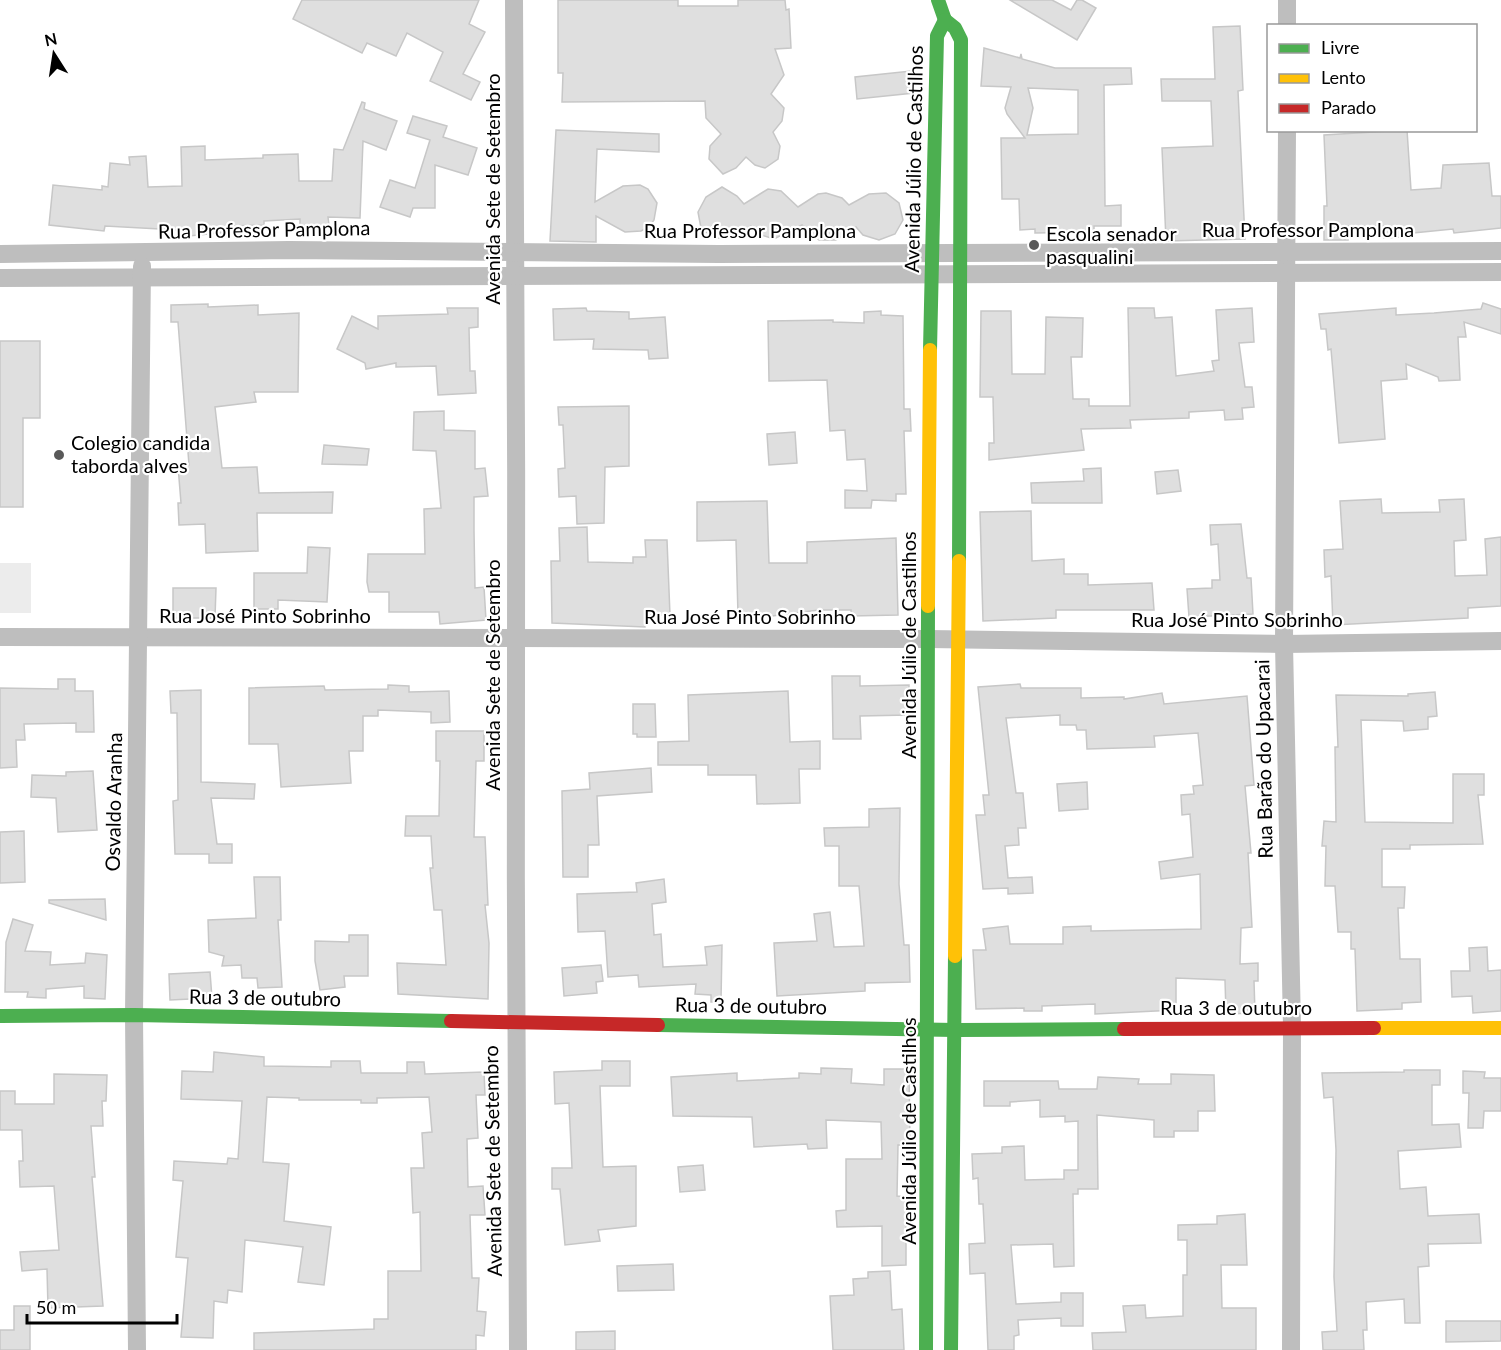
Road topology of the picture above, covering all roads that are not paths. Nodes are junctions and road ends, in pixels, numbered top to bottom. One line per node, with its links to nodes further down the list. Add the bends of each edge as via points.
1 (514, 0): 11 (street, Avenida Sete de Setembro)
2 (938, 0): 4 (street)
3 (1287, 0): 5 (street)
4 (945, 20): 9 (street, Avenida Júlio de Castilhos, via 961,40); 12 (street, Avenida Júlio de Castilhos, via 936,36)
5 (1287, 24)
6 (1287, 132): 14 (street, Rua Barão do Upacarai)
7 (290, 250): 11 (street, Rua Professor Pamplona); 15 (street, Rua Professor Pamplona); 19 (street)
8 (1495, 251): 14 (street, Rua Professor Pamplona); 18 (street)
9 (962, 252): 10 (street, Rua Professor Pamplona); 12 (street, Rua Professor Pamplona); 20 (street, Avenida Júlio de Castilhos)
10 (1067, 252): 13 (street, Rua Professor Pamplona); 21 (street)
11 (517, 253): 16 (street, Rua Professor Pamplona); 24 (street, Avenida Sete de Setembro)
12 (931, 253): 16 (street, Rua Professor Pamplona); 25 (street, Avenida Júlio de Castilhos)
13 (1170, 253): 14 (street, Rua Professor Pamplona); 22 (street)
14 (1287, 253): 23 (street, Rua Barão do Upacarai)
15 (143, 254): 17 (street, Rua Professor Pamplona); 28 (street, Osvaldo Aranha)
16 (720, 254): 26 (street)
17 (7, 255): 27 (street)
18 (1495, 272): 23 (street)
19 (291, 275): 24 (street); 28 (street)
20 (961, 275): 21 (street); 25 (street); 29 (street, Avenida Júlio de Castilhos)
21 (1067, 275): 22 (street)
22 (1169, 275): 23 (street)
23 (1286, 275): 36 (street, Rua Barão do Upacarai)
24 (517, 276): 26 (street); 33 (street, Avenida Sete de Setembro)
25 (931, 276): 26 (street); 29 (street, Avenida Júlio de Castilhos)
26 (720, 277)
27 (7, 278): 28 (street)
28 (141, 278): 31 (street, Osvaldo Aranha)
29 (945, 371): 32 (street, Avenida Júlio de Castilhos); 34 (street, Avenida Júlio de Castilhos)
30 (0, 637): 31 (street, Rua José Pinto Sobrinho)
31 (138, 638): 33 (street, Rua José Pinto Sobrinho); 39 (street, Osvaldo Aranha)
32 (928, 639): 33 (street, Rua José Pinto Sobrinho); 34 (street, Rua José Pinto Sobrinho); 37 (street, Avenida Júlio de Castilhos)
33 (515, 640): 41 (street, Avenida Sete de Setembro)
34 (958, 640): 36 (street, Rua José Pinto Sobrinho); 38 (street, Avenida Júlio de Castilhos)
35 (1501, 640): 36 (street, Rua José Pinto Sobrinho)
36 (1284, 644): 42 (street, Rua Barão do Upacarai)
37 (928, 837): 38 (street); 43 (street, Avenida Júlio de Castilhos)
38 (957, 838): 45 (street, Avenida Júlio de Castilhos)
39 (134, 1014): 40 (street, Rua 3 de outubro); 41 (street, Rua 3 de outubro); 50 (street, Osvaldo Aranha)
40 (0, 1016)
41 (514, 1022): 43 (street, Rua 3 de outubro); 51 (street, Avenida Sete de Setembro)
42 (1292, 1027): 44 (street, Rua 3 de outubro); 45 (street, Rua 3 de outubro); 54 (street, Rua Barão do Upacarai)
43 (929, 1028): 45 (street, Rua 3 de outubro); 46 (street, Avenida Júlio de Castilhos)
44 (1501, 1028)
45 (955, 1030): 47 (street, Avenida Júlio de Castilhos)
46 (928, 1144): 47 (street); 48 (street, Avenida Júlio de Castilhos)
47 (954, 1144): 49 (street, Avenida Júlio de Castilhos)
48 (927, 1301): 49 (street); 52 (street, Avenida Júlio de Castilhos)
49 (952, 1302): 53 (street, Avenida Júlio de Castilhos)
50 (137, 1350)
51 (518, 1350)
52 (926, 1350)
53 (951, 1350)
54 (1291, 1350)

